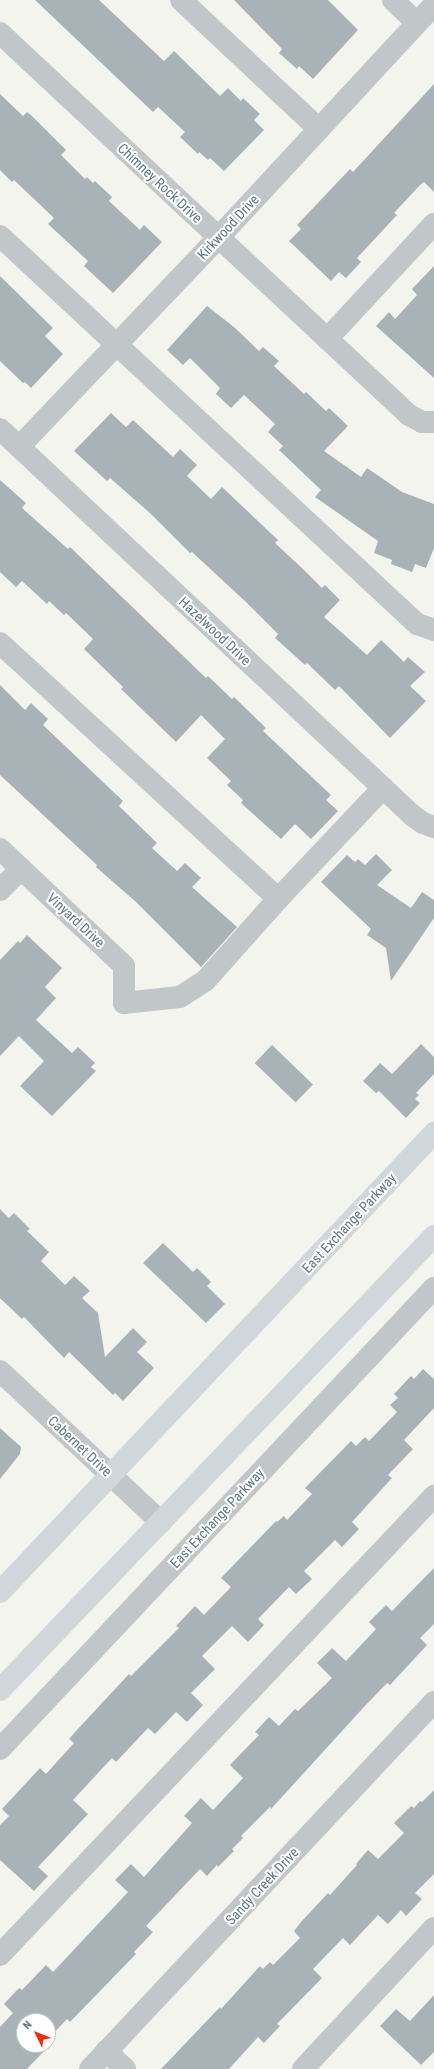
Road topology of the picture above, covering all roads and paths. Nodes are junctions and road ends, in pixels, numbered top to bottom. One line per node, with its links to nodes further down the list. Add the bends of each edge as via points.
1 (181, 0): 6 (street)
2 (393, 0): 4 (street)
3 (434, 5): 4 (street, Kirkwood Drive)
4 (417, 23): 6 (street, Kirkwood Drive)
5 (0, 33): 9 (street, Chimney Rock Drive)
6 (319, 129): 9 (street, Kirkwood Drive)
7 (434, 224): 10 (street)
8 (0, 236): 11 (street)
9 (219, 237): 10 (street, Chimney Rock Drive); 11 (street, Kirkwood Drive)
10 (327, 339): 12 (street, Chimney Rock Drive, via 414,420)
11 (117, 344): 14 (street, Kirkwood Drive); 15 (street, via 417,624)
12 (432, 422)
13 (0, 429): 14 (street, Hazelwood Drive)
14 (19, 447): 17 (street, Hazelwood Drive)
15 (434, 630)
16 (0, 644): 22 (street)
17 (383, 788): 18 (street, Hazelwood Drive, via 423,823); 22 (street)
18 (434, 827)
19 (0, 849): 20 (street, Vinyard Drive)
20 (20, 869): 21 (street); 22 (street, Vinyard Drive, via 124,966 124,1003 180,997 205,981)
21 (0, 890)
22 (278, 899)
23 (434, 1133): 27 (main road, East Exchange Parkway)
24 (434, 1236): 29 (main road)
25 (434, 1288): 33 (street, East Exchange Parkway)
26 (0, 1371): 27 (street, Cabernet Drive)
27 (111, 1475): 29 (street, Cabernet Drive); 30 (main road, East Exchange Parkway)
28 (434, 1496): 35 (street)
29 (161, 1522): 31 (main road)
30 (0, 1592)
31 (0, 1690)
32 (434, 1702): 36 (street, Sandy Creek Drive)
33 (0, 1749)
34 (434, 1928): 39 (street)
35 (0, 1955)
36 (106, 2051): 37 (street, Sandy Creek Drive); 38 (street)
37 (90, 2069)
38 (125, 2069)
39 (304, 2069)

